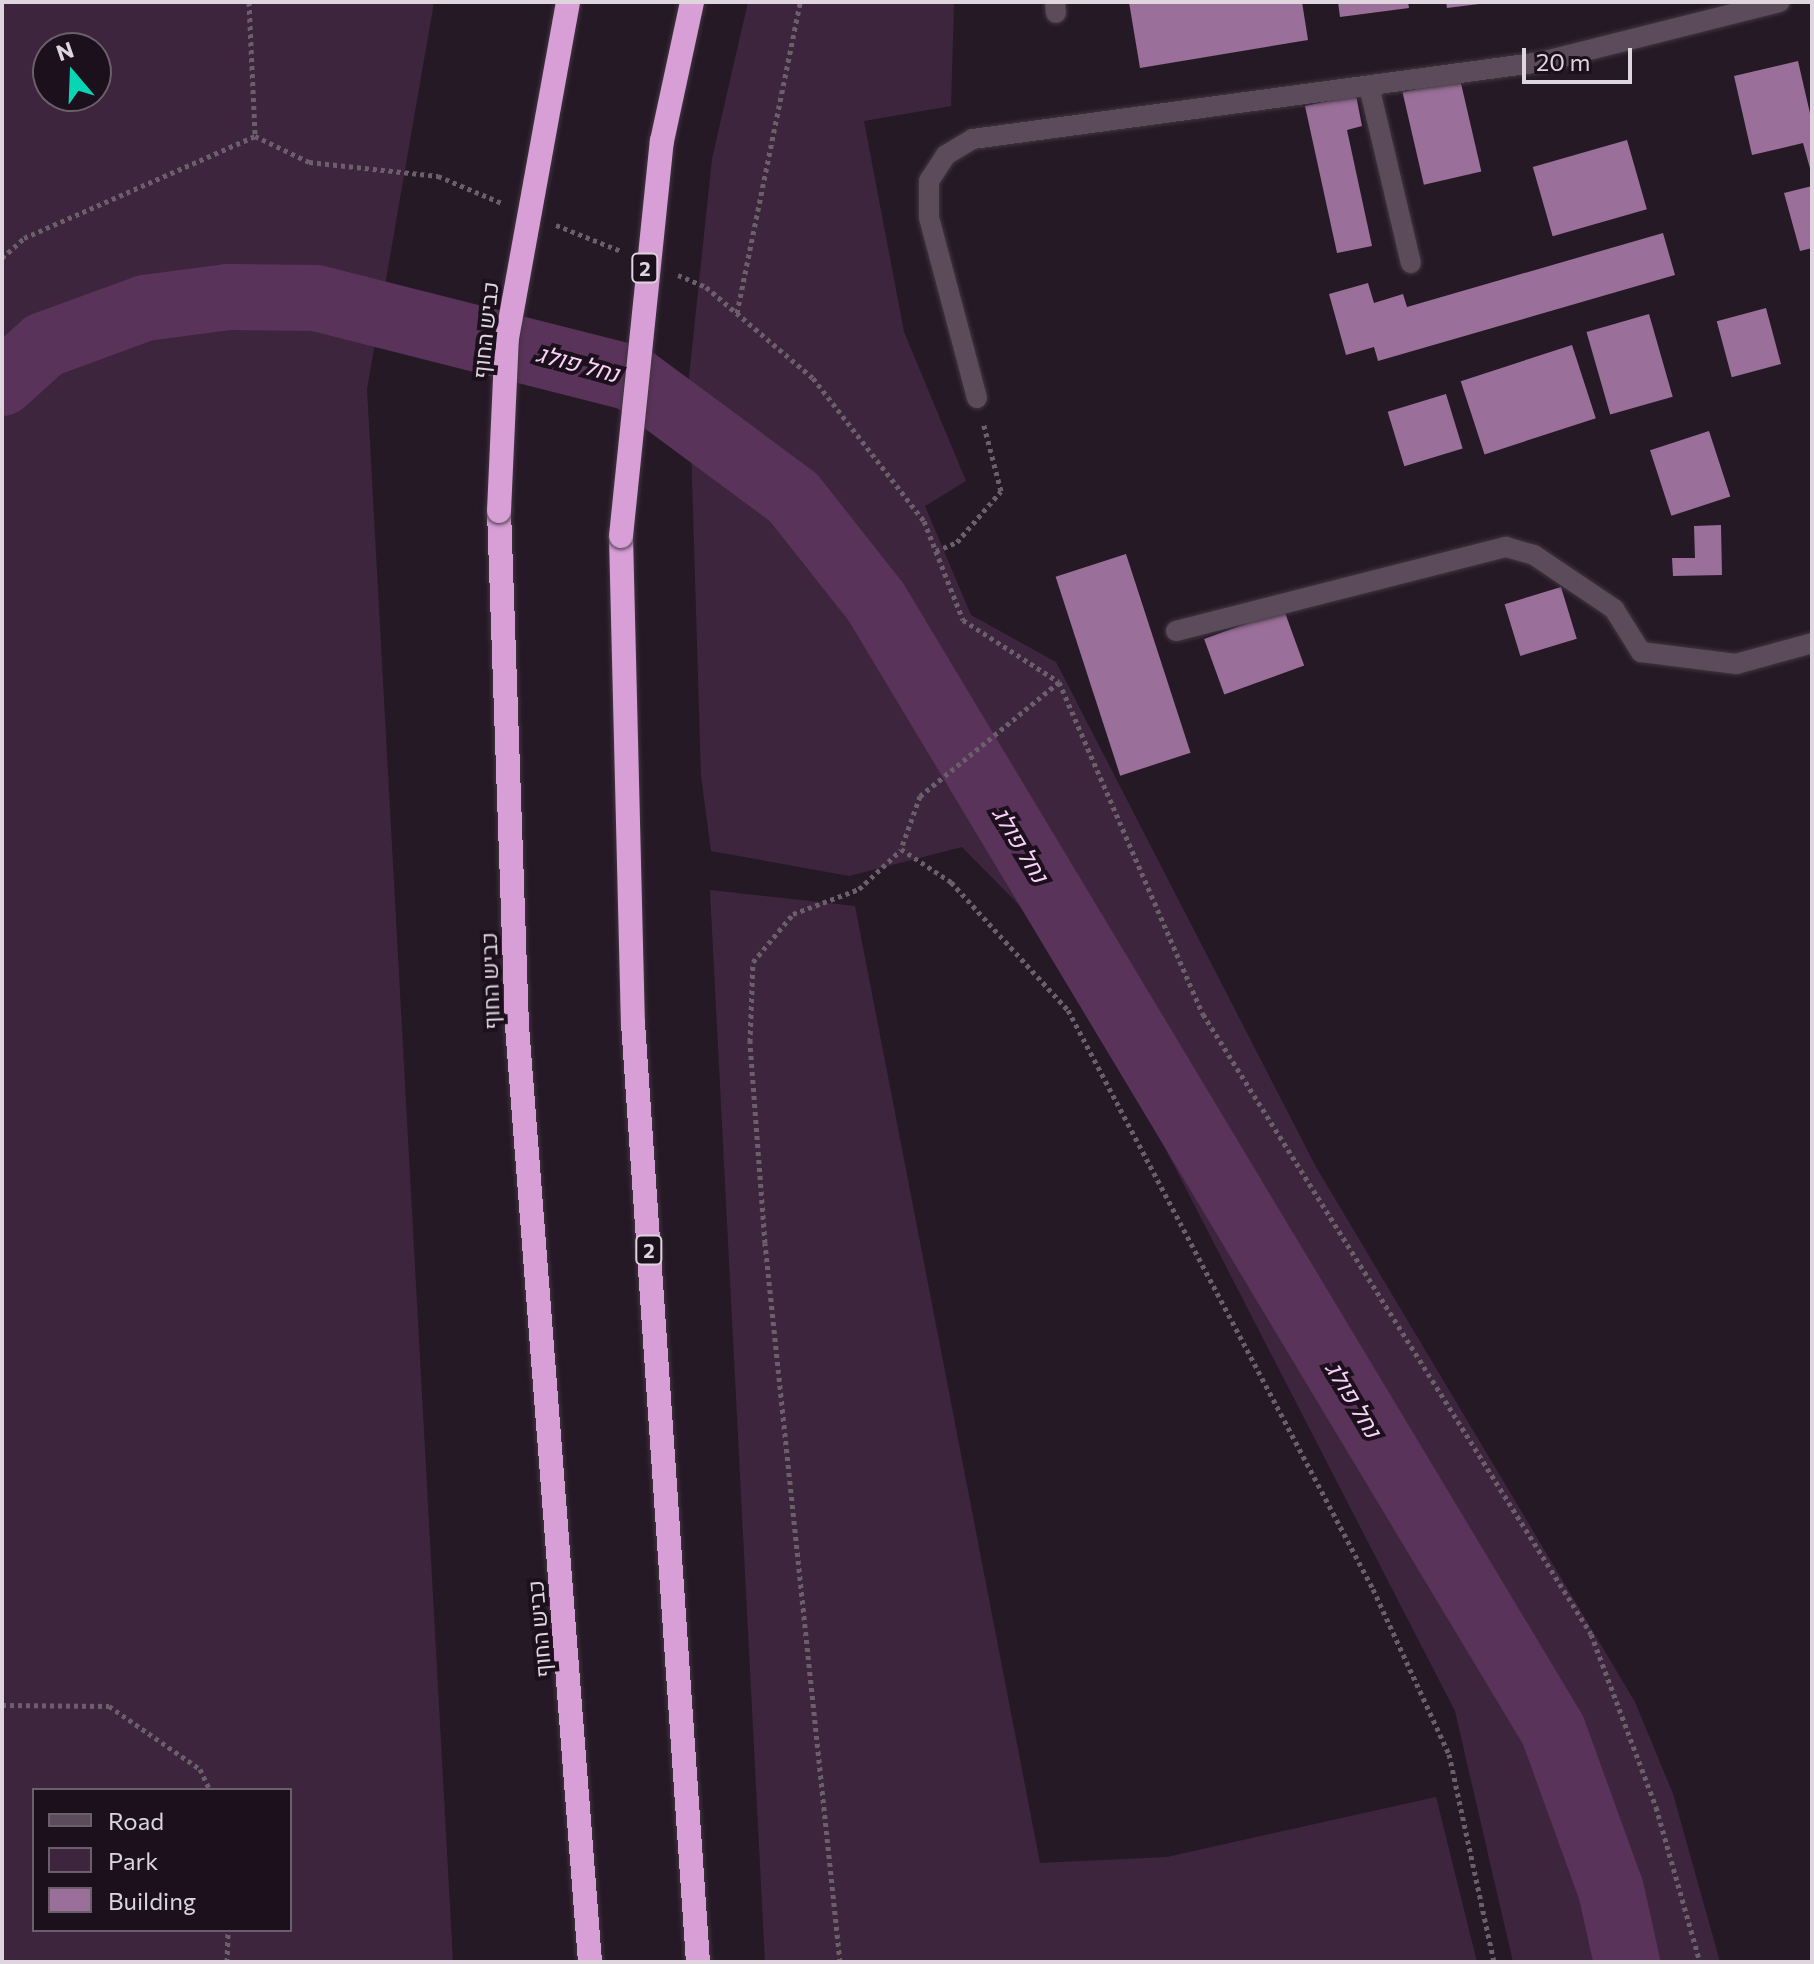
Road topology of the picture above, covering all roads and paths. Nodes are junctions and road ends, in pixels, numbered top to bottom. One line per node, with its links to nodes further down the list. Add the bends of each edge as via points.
1 (249, 2): 7 (path)
2 (568, 2): 25 (highway, כביש החוף, bridge, via 507,338 499,511 517,1026)
3 (692, 2): 26 (highway, 2, bridge, via 662,141 621,536 633,1023)
4 (800, 2): 14 (path)
5 (1780, 2): 6 (lane, via 1541,62)
6 (1369, 86): 12 (lane); 15 (lane, via 973,139 946,155 929,181 929,217)
7 (255, 136): 8 (path, via 309,162 438,176); 10 (path, via 24,238)
8 (509, 205)
9 (551, 223): 11 (path)
10 (2, 258)
11 (636, 258)
12 (1411, 263)
13 (664, 269): 14 (path, via 706,287)
14 (737, 313): 16 (path, via 813,378 924,521)
15 (977, 398): 16 (path, via 1001,491 957,542)
16 (936, 551): 19 (path, via 963,620)
17 (1176, 631): 18 (lane, via 1506,547 1534,555 1614,609 1641,652 1736,664)
18 (1812, 643)
19 (1059, 682): 20 (path, via 920,796); 29 (path, via 1203,1014 1591,1634 1656,1807)
20 (901, 849): 27 (path, via 859,889 793,914 753,962 750,1042 765,1243); 28 (path, via 951,882 1068,1010 1373,1589 1449,1754)
21 (2, 1705): 22 (path, via 109,1706 200,1769)
22 (209, 1788)
23 (228, 1932): 24 (path)
24 (227, 1962)
25 (590, 1962)
26 (698, 1962)
27 (840, 1962)
28 (1494, 1962)
29 (1700, 1962)

